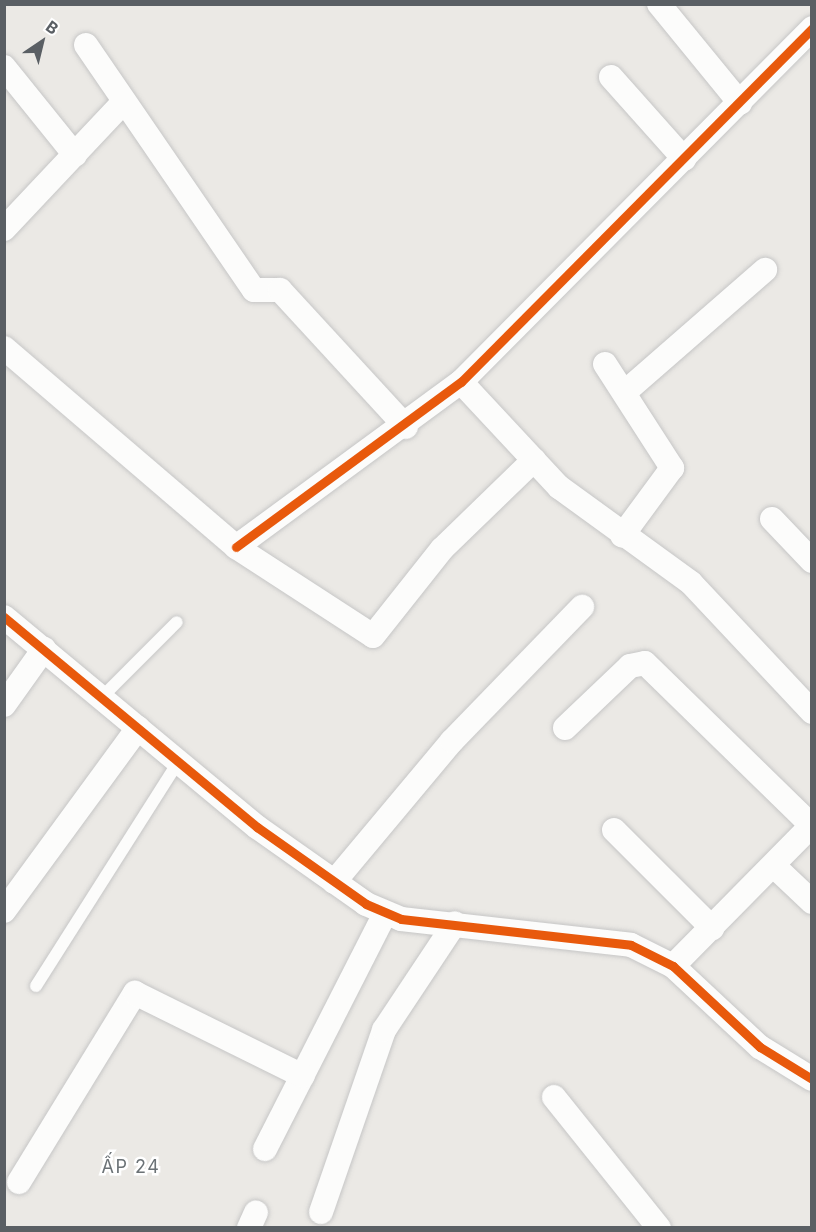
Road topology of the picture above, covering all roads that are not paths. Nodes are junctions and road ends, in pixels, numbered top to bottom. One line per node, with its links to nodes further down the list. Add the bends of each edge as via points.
1 (659, 4): 6 (street)
2 (812, 28): 6 (street)
3 (86, 45): 7 (street)
4 (4, 67): 8 (street)
5 (611, 77): 9 (street)
6 (740, 103): 9 (street)
7 (122, 104): 8 (street); 16 (street, via 254,290 280,290)
8 (75, 155): 10 (street)
9 (684, 159): 14 (street)
10 (8, 220)
11 (765, 270): 15 (street)
12 (4, 348): 20 (street)
13 (605, 364): 15 (street)
14 (460, 382): 16 (street); 17 (street)
15 (625, 392): 19 (street, via 672,468)
16 (406, 427): 20 (street)
17 (534, 460): 19 (street); 20 (street, via 442,549 373,636)
18 (772, 519): 21 (street)
19 (622, 536): 28 (street, via 691,583)
20 (236, 547)
21 (812, 561)
22 (582, 607): 35 (street, via 452,741)
23 (4, 617): 25 (street)
24 (177, 622): 26 (lane)
25 (44, 649): 26 (street); 27 (street)
26 (102, 698): 29 (street)
27 (4, 705)
28 (812, 712)
29 (138, 728): 31 (street); 37 (street)
30 (565, 728): 32 (street, via 630,666 645,663)
31 (178, 762): 35 (street); 42 (lane)
32 (811, 825): 34 (street)
33 (614, 830): 40 (street)
34 (774, 867): 36 (street); 40 (street)
35 (334, 882): 38 (street)
36 (812, 903)
37 (4, 911)
38 (385, 913): 39 (street); 43 (street)
39 (455, 923): 41 (street, via 631,945); 48 (street, via 384,1030)
40 (712, 928): 41 (street)
41 (673, 966): 44 (street, via 760,1047)
42 (36, 986)
43 (303, 1076): 46 (street); 47 (street, via 135,993)
44 (812, 1079)
45 (554, 1097): 49 (street)
46 (265, 1149)
47 (19, 1182)
48 (321, 1212)
49 (659, 1227)

